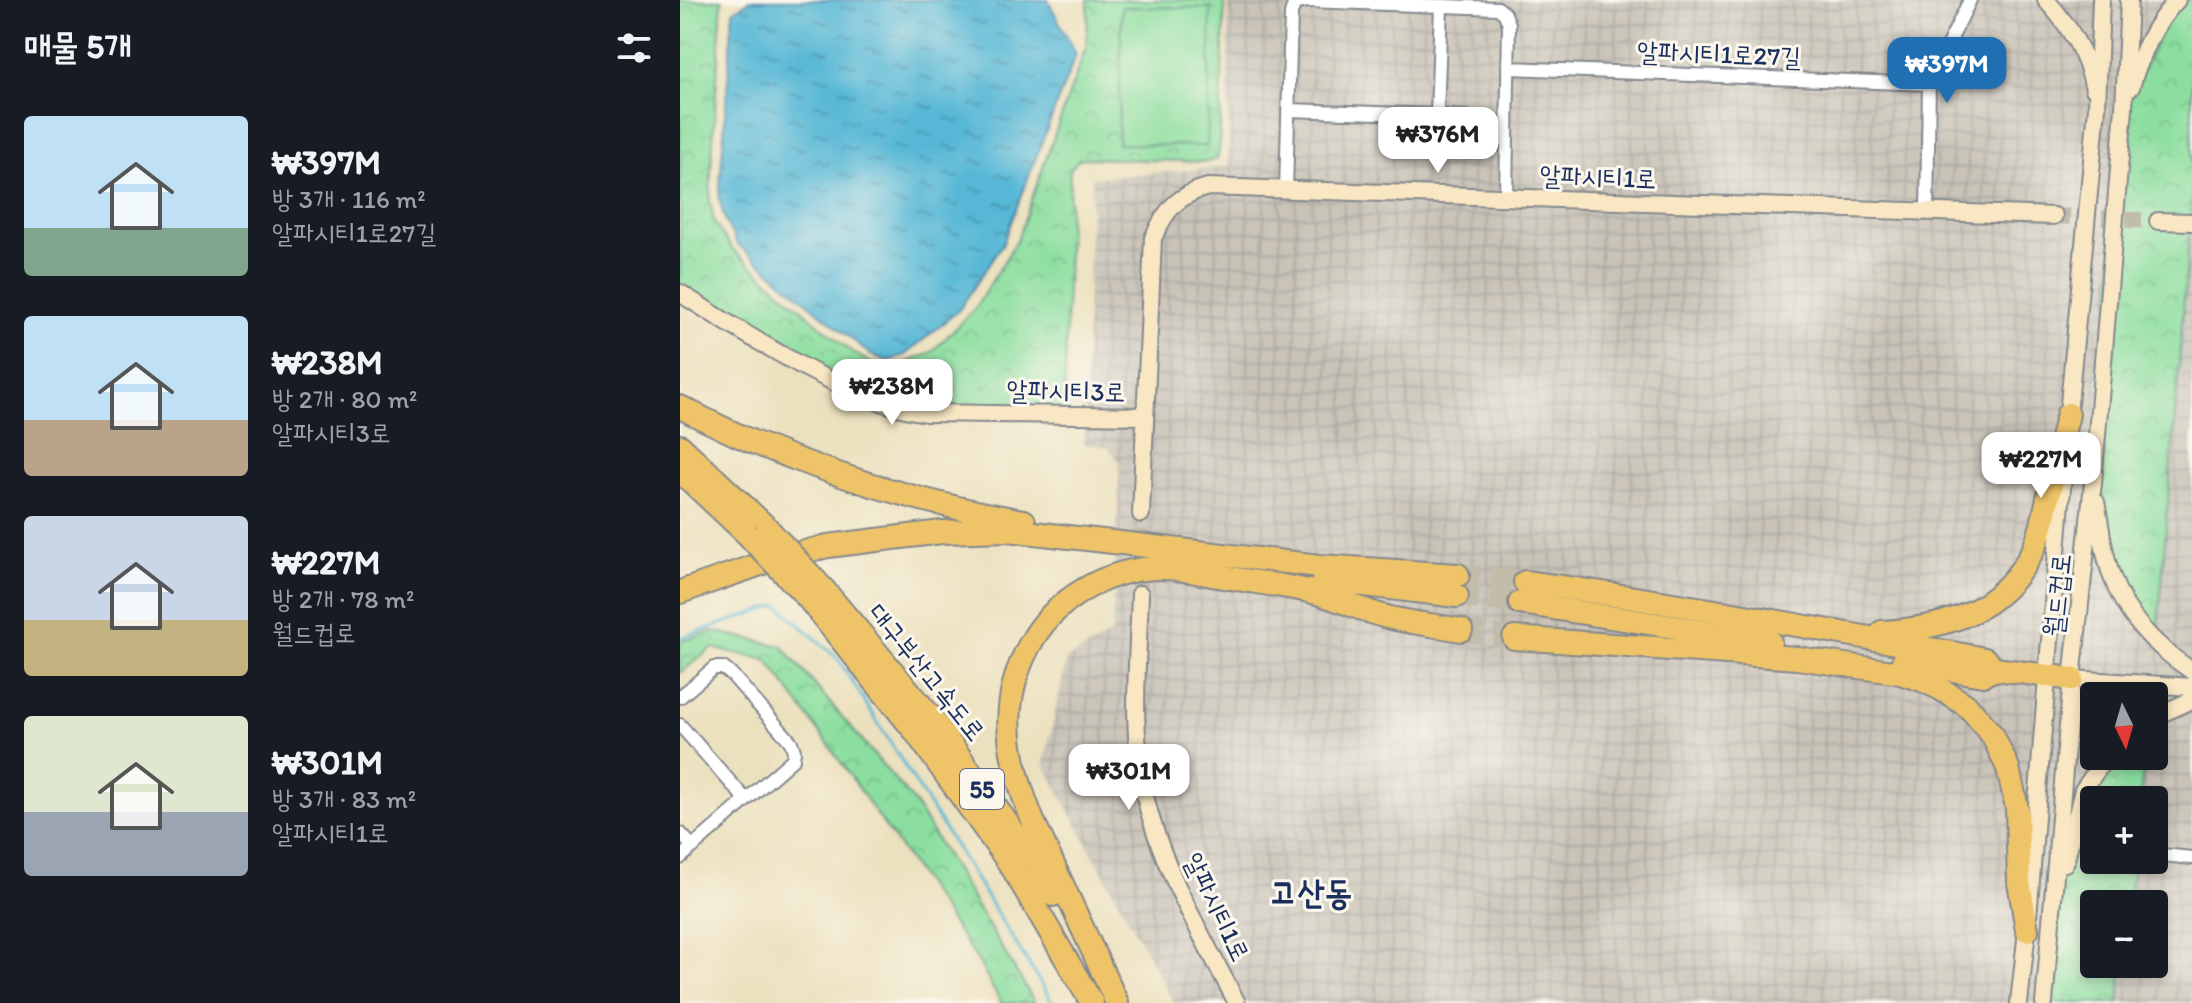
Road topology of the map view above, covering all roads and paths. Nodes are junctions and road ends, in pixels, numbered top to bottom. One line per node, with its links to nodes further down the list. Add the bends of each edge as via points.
1 (1970, 0): 8 (street)
2 (2046, 0): 9 (main road, via 2078,43)
3 (2101, 0): 9 (main road, 월드컵로)
4 (2129, 0): 10 (main road, 월드컵로)
5 (2177, 0): 10 (main road, via 2144,47)
6 (1441, 6): 7 (street, via 1498,8 1505,14); 11 (street, via 1294,4); 12 (street)
7 (1508, 68): 8 (street, 알파시티1로27길); 15 (street)
8 (1929, 84): 16 (street)
9 (2097, 108): 22 (main road, 월드컵로)
10 (2124, 108): 27 (main road, 월드컵로)
11 (1288, 110): 12 (street); 14 (street)
12 (1437, 115): 13 (street)
13 (1466, 117)
14 (1286, 190): 15 (main road, 알파시티1로); 23 (main road, 알파시티1로, via 1208,187 1185,196 1164,215 1151,255)
15 (1506, 197): 16 (main road, 알파시티1로)
16 (1927, 212): 17 (main road, 알파시티1로)
17 (2054, 216)
18 (2158, 221): 19 (main road)
19 (2192, 222)
20 (680, 293): 23 (main road, 알파시티3로, via 806,368 906,410)
21 (680, 407): 31 (highway, via 784,454 919,499)
22 (2068, 414): 39 (highway, via 2033,551 2008,585 1954,621 1927,629); 43 (main road, 월드컵로)
23 (1145, 416): 29 (main road, 알파시티1로)
24 (680, 446): 30 (highway, 대구부산고속도로 / 55)
25 (680, 471): 28 (highway, 대구부산고속도로 / 55)
26 (680, 483): 28 (highway)
27 (2093, 483): 42 (main road, via 2111,575 2127,609 2172,658); 44 (main road, 월드컵로)
28 (719, 507): 30 (highway, 대구부산고속도로 / 55)
29 (1141, 514)
30 (757, 531): 35 (highway, 대구부산고속도로 / 55, bridge)
31 (1162, 555): 32 (highway); 34 (highway, via 1008,530 942,532 828,546); 37 (highway, via 1009,542 869,551 734,583); 60 (highway, via 1099,581 1067,601 1032,639 1011,689 1010,739 1021,791)
32 (1245, 569): 33 (highway, via 1320,566); 38 (highway, via 1384,617)
33 (1458, 585)
34 (680, 592)
35 (816, 594): 59 (highway, 대구부산고속도로 / 55, via 1012,867); 60 (highway, 대구부산고속도로 / 55, via 931,717 1033,859)
36 (1140, 594): 61 (main road, 알파시티1로, via 1136,721 1145,795 1179,890)
37 (680, 603)
38 (1461, 630)
39 (1852, 634): 41 (highway, via 1985,659); 41 (highway, via 1639,598 1522,593 1983,675)
40 (1514, 638): 58 (highway, via 1797,658 1900,673 1939,688 1974,713 2005,758 2017,808 2019,882)
41 (1995, 669): 43 (highway)
42 (2192, 671)
43 (2047, 676): 44 (highway); 58 (main road, 월드컵로)
44 (2072, 679): 45 (main road); 57 (main road, 월드컵로)
45 (2192, 687)
46 (680, 697): 51 (street, via 714,668 723,668 791,742 793,759)
47 (2192, 700): 48 (main road)
48 (2168, 711)
49 (680, 725): 51 (street)
50 (2097, 770): 57 (main road, via 2083,790)
51 (746, 800): 53 (street)
52 (680, 833): 53 (street)
53 (693, 847): 55 (street)
54 (2168, 856): 56 (street)
55 (680, 858)
56 (2192, 858)
57 (2053, 911): 63 (main road, 월드컵로)
58 (2027, 930): 62 (main road, 월드컵로)
59 (1092, 1003)
60 (1117, 1003)
61 (1237, 1003)
62 (2019, 1003)
63 (2044, 1003)

